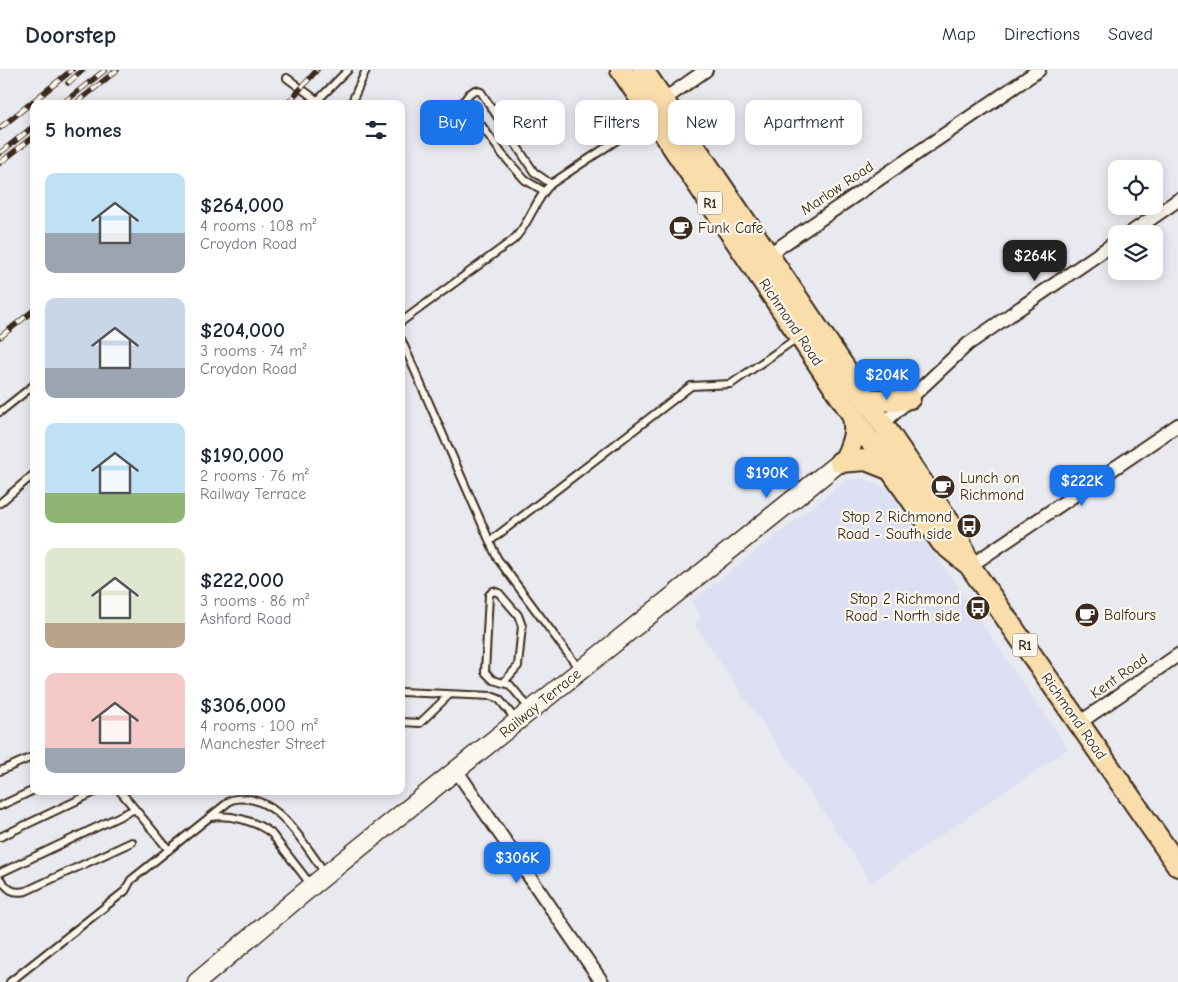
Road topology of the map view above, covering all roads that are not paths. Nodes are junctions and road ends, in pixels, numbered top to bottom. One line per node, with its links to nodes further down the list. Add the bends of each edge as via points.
1 (348, 70): 9 (lane)
2 (366, 70): 10 (lane)
3 (621, 70): 11 (main road, Richmond Road / R1)
4 (642, 70): 12 (main road, Richmond Road / R1)
5 (706, 70): 13 (street)
6 (1039, 70): 21 (street, Marlow Road)
7 (286, 78): 8 (lane)
8 (314, 100)
9 (321, 100)
10 (353, 100)
11 (645, 100)
12 (650, 100)
13 (658, 106)
14 (658, 117): 21 (main road, Richmond Road / R1)
15 (605, 145): 16 (lane)
16 (551, 184): 17 (lane); 17 (lane, via 534,172 481,92 475,90 469,94 464,101 502,154 525,180)
17 (544, 191): 22 (lane, via 527,225 513,240)
18 (1178, 200): 19 (street)
19 (1142, 225)
20 (1108, 248): 26 (street, via 968,344)
21 (760, 260): 23 (main road, Richmond Road / R1); 27 (main road, Richmond Road / R1)
22 (405, 319)
23 (800, 336): 29 (main road, Richmond Road / R1); 37 (lane, via 731,384 691,386)
24 (405, 349): 37 (lane)
25 (30, 388): 28 (lane)
26 (910, 398): 27 (main road, via 895,401); 30 (street)
27 (866, 399): 30 (main road, Richmond Road / R1)
28 (0, 412)
29 (852, 414): 32 (main road, Richmond Road / R1); 33 (main road, via 854,440)
30 (883, 424): 32 (main road, Railway Terrace); 38 (main road, Richmond Road / R1, via 956,532)
31 (1178, 424): 38 (street)
32 (868, 438): 33 (main road, Railway Terrace); 34 (main road, Richmond Road / R1)
33 (843, 459): 34 (main road, via 866,460); 40 (main road, Railway Terrace)
34 (891, 470): 38 (main road, Richmond Road / R1, via 942,543)
35 (30, 477): 36 (lane)
36 (0, 503)
37 (490, 540): 40 (lane, via 496,558)
38 (970, 566): 47 (main road, Richmond Road / R1)
39 (1178, 655): 47 (street, Kent Road)
40 (581, 671): 44 (main road, Railway Terrace)
41 (504, 682): 41 (lane, via 493,680 485,672 489,595 494,591 518,615 522,626 518,666); 44 (lane)
42 (405, 692): 43 (lane)
43 (449, 695): 45 (lane, via 499,699); 46 (lane, via 420,723)
44 (531, 710): 45 (main road, Railway Terrace)
45 (517, 721): 49 (main road, Railway Terrace)
46 (405, 722)
47 (1079, 723): 60 (main road, Richmond Road / R1)
48 (30, 758): 50 (lane)
49 (456, 770): 62 (main road, Railway Terrace); 67 (street)
50 (0, 771)
51 (30, 792): 54 (lane)
52 (89, 795): 57 (lane)
53 (123, 795): 55 (lane)
54 (0, 806)
55 (135, 809): 59 (lane); 61 (lane)
56 (212, 817): 59 (lane); 62 (lane, via 231,800 248,798 267,806 287,822); 64 (lane, via 235,818 262,827)
57 (0, 837)
58 (132, 842): 63 (lane, via 21,892 9,890)
59 (169, 850): 65 (lane, via 131,880 125,891)
60 (1178, 866)
61 (0, 872)
62 (327, 875): 64 (main road, Railway Terrace)
63 (0, 878)
64 (312, 886): 66 (main road, Railway Terrace)
65 (10, 982)
66 (197, 982)
67 (602, 982)

